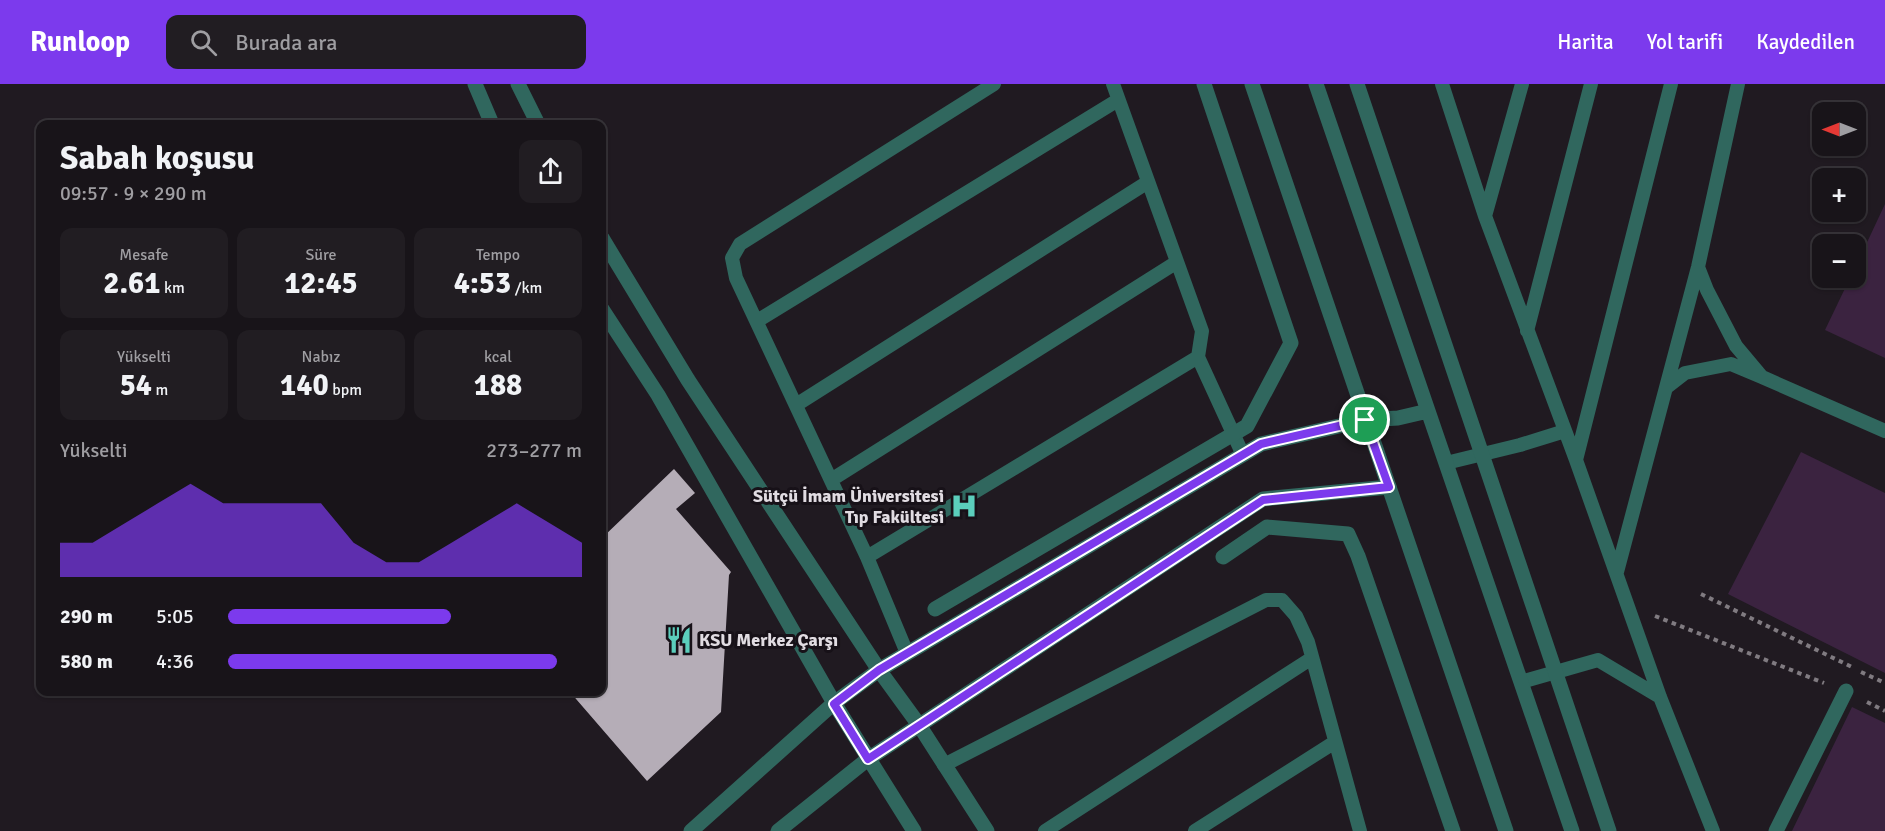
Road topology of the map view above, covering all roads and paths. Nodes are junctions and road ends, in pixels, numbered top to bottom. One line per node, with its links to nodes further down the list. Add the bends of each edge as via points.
1 (475, 84): 15 (street)
2 (518, 84): 16 (street)
3 (994, 84): 23 (lane, via 741,244 732,258 736,278)
4 (1113, 84): 14 (lane)
5 (1204, 84): 33 (street, via 1291,343 1247,426)
6 (1252, 84): 30 (street)
7 (1316, 84): 29 (street)
8 (1357, 84): 34 (street)
9 (1442, 84): 18 (lane)
10 (1522, 84): 18 (lane)
11 (1592, 84): 24 (lane)
12 (1671, 84): 36 (lane)
13 (1738, 84): 21 (lane)
14 (1118, 100): 17 (lane); 23 (lane)
15 (490, 120)
16 (536, 120)
17 (1148, 182): 20 (lane); 28 (lane)
18 (1485, 216): 24 (lane)
19 (606, 245): 48 (street, via 688,380)
20 (1177, 262): 25 (lane, via 1202,331); 38 (lane)
21 (1698, 267): 26 (lane, via 1736,346); 27 (lane)
22 (606, 315): 54 (street, via 658,395)
23 (757, 321): 28 (lane)
24 (1527, 331): 31 (lane)
25 (1198, 357): 33 (lane); 40 (lane)
26 (1762, 376): 27 (lane, via 1731,364 1686,373); 32 (lane)
27 (1667, 387): 42 (lane)
28 (796, 405): 38 (lane)
29 (1428, 411): 30 (street); 37 (street)
30 (1365, 420): 35 (street, via 1261,444); 39 (street)
31 (1565, 431): 34 (lane); 36 (lane)
32 (1885, 431)
33 (1233, 433): 35 (lane); 45 (street)
34 (1481, 454): 37 (lane); 49 (street)
35 (1243, 455): 46 (street)
36 (1576, 460): 42 (lane)
37 (1446, 463): 50 (street)
38 (831, 480): 40 (lane)
39 (1389, 487): 56 (street, via 1263,500); 69 (street)
40 (867, 557): 46 (lane)
41 (1223, 557): 68 (street, via 1266,527 1348,534)
42 (1617, 572): 44 (lane)
43 (1701, 594): 51 (path)
44 (1627, 605): 52 (path); 53 (lane)
45 (935, 609)
46 (907, 653): 48 (street)
47 (1312, 658): 57 (lane); 59 (lane, via 1296,616 1282,600 1266,600); 65 (lane)
48 (879, 670): 54 (street); 56 (street)
49 (1555, 672): 50 (lane); 53 (lane, via 1598,660); 71 (street)
50 (1521, 682): 70 (street)
51 (1885, 683)
52 (1846, 691): 55 (path); 73 (street)
53 (1660, 697): 72 (lane)
54 (834, 704): 58 (street); 61 (street)
55 (1885, 711)
56 (919, 725): 58 (street); 59 (street)
57 (1335, 742): 60 (lane); 66 (lane)
58 (868, 759): 62 (street); 63 (street)
59 (944, 765): 64 (street)
60 (1358, 827): 67 (lane)
61 (691, 831)
62 (778, 831)
63 (914, 831)
64 (987, 831)
65 (1045, 831)
66 (1195, 831)
67 (1345, 831)
68 (1453, 831)
69 (1506, 831)
70 (1572, 831)
71 (1609, 831)
72 (1713, 831)
73 (1776, 831)

